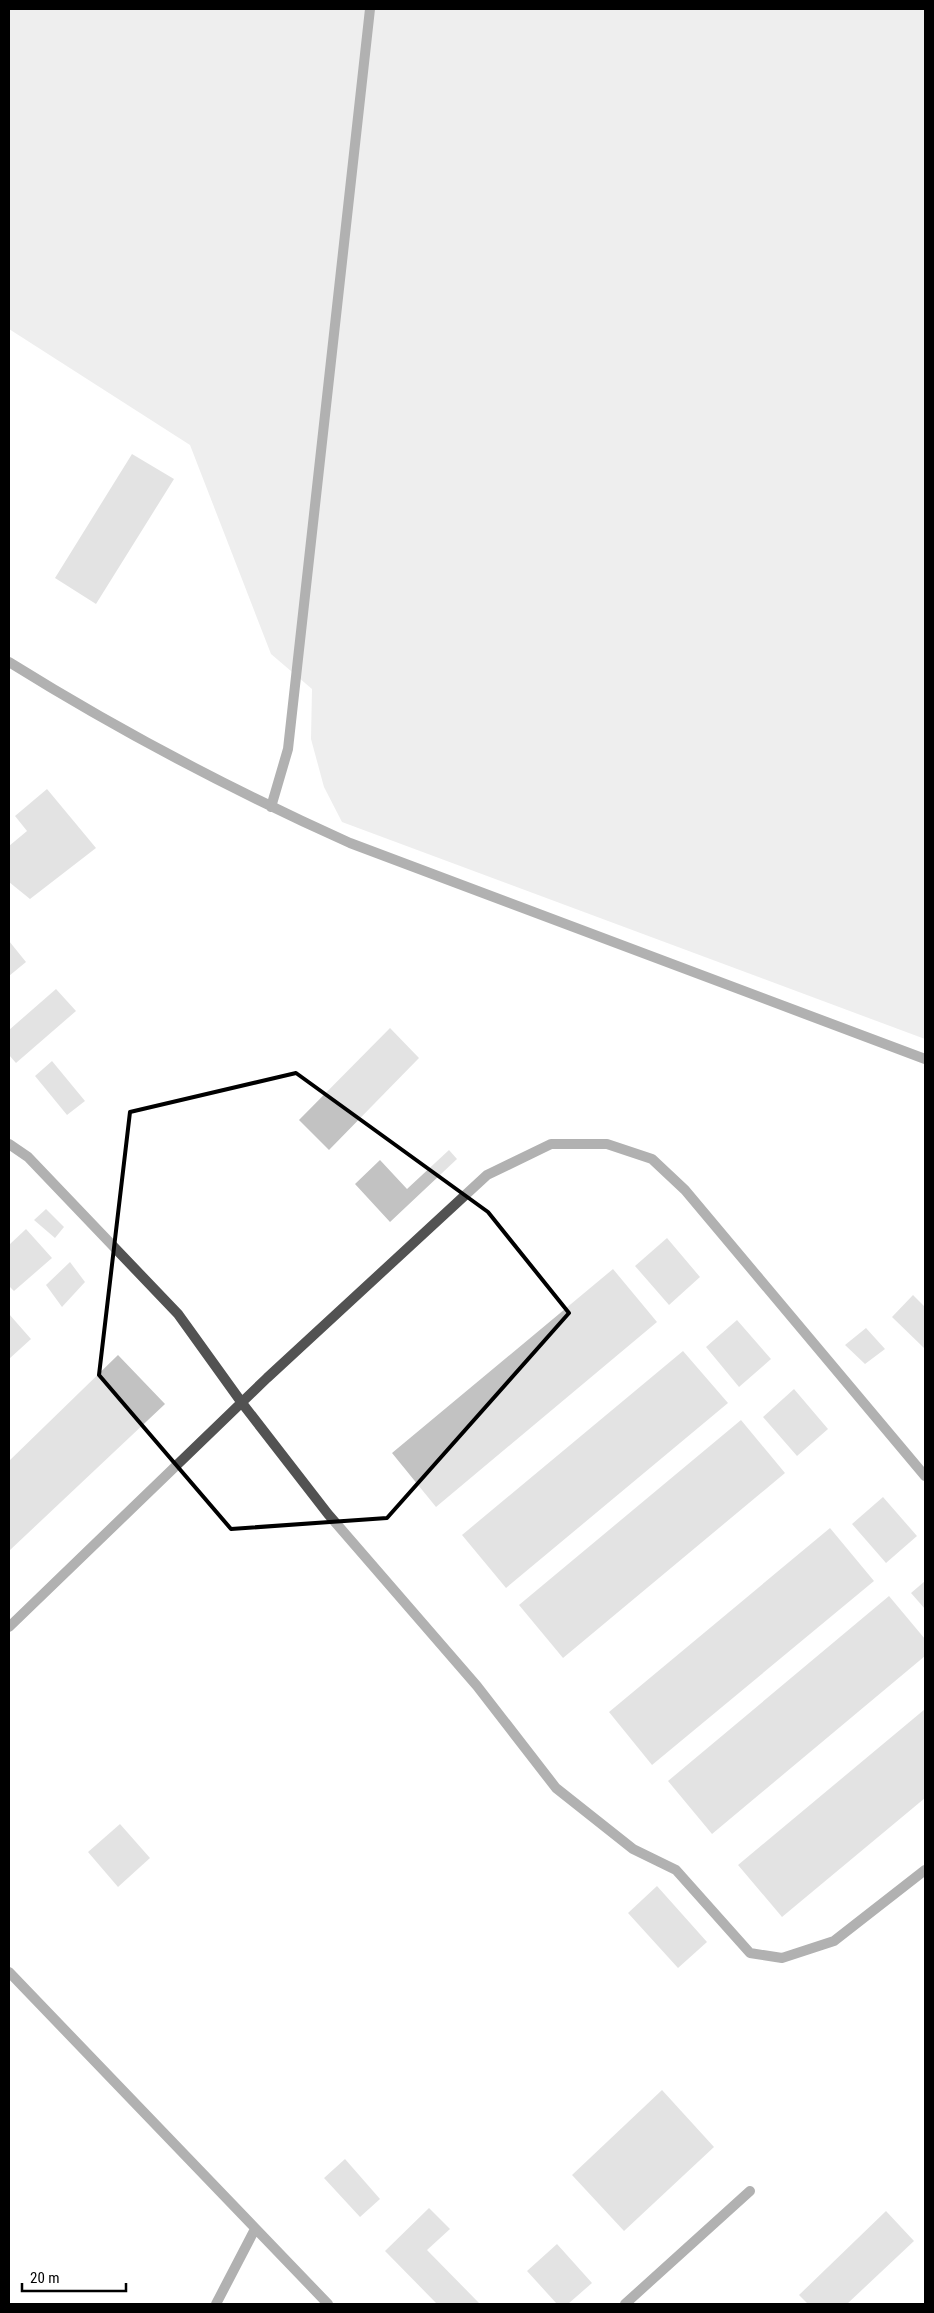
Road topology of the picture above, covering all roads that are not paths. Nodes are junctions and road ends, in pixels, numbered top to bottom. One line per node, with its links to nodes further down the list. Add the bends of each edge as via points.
1 (370, 9): 3 (lane, via 288,749)
2 (9, 662): 3 (lane, via 162,751)
3 (270, 807): 4 (lane, via 350,844)
4 (925, 1059)
5 (9, 1144): 6 (lane, via 28,1157 178,1314)
6 (242, 1403): 7 (lane, via 487,1175 550,1144 607,1144 652,1159 685,1190); 8 (lane); 9 (lane, via 328,1514 477,1686 556,1788 633,1848 676,1870 750,1953 782,1958 834,1941)
7 (925, 1476)
8 (9, 1627)
9 (925, 1870)
10 (9, 1972): 12 (lane)
11 (750, 2191): 15 (lane)
12 (255, 2229): 13 (lane); 14 (lane)
13 (216, 2304)
14 (328, 2304)
15 (625, 2304)

